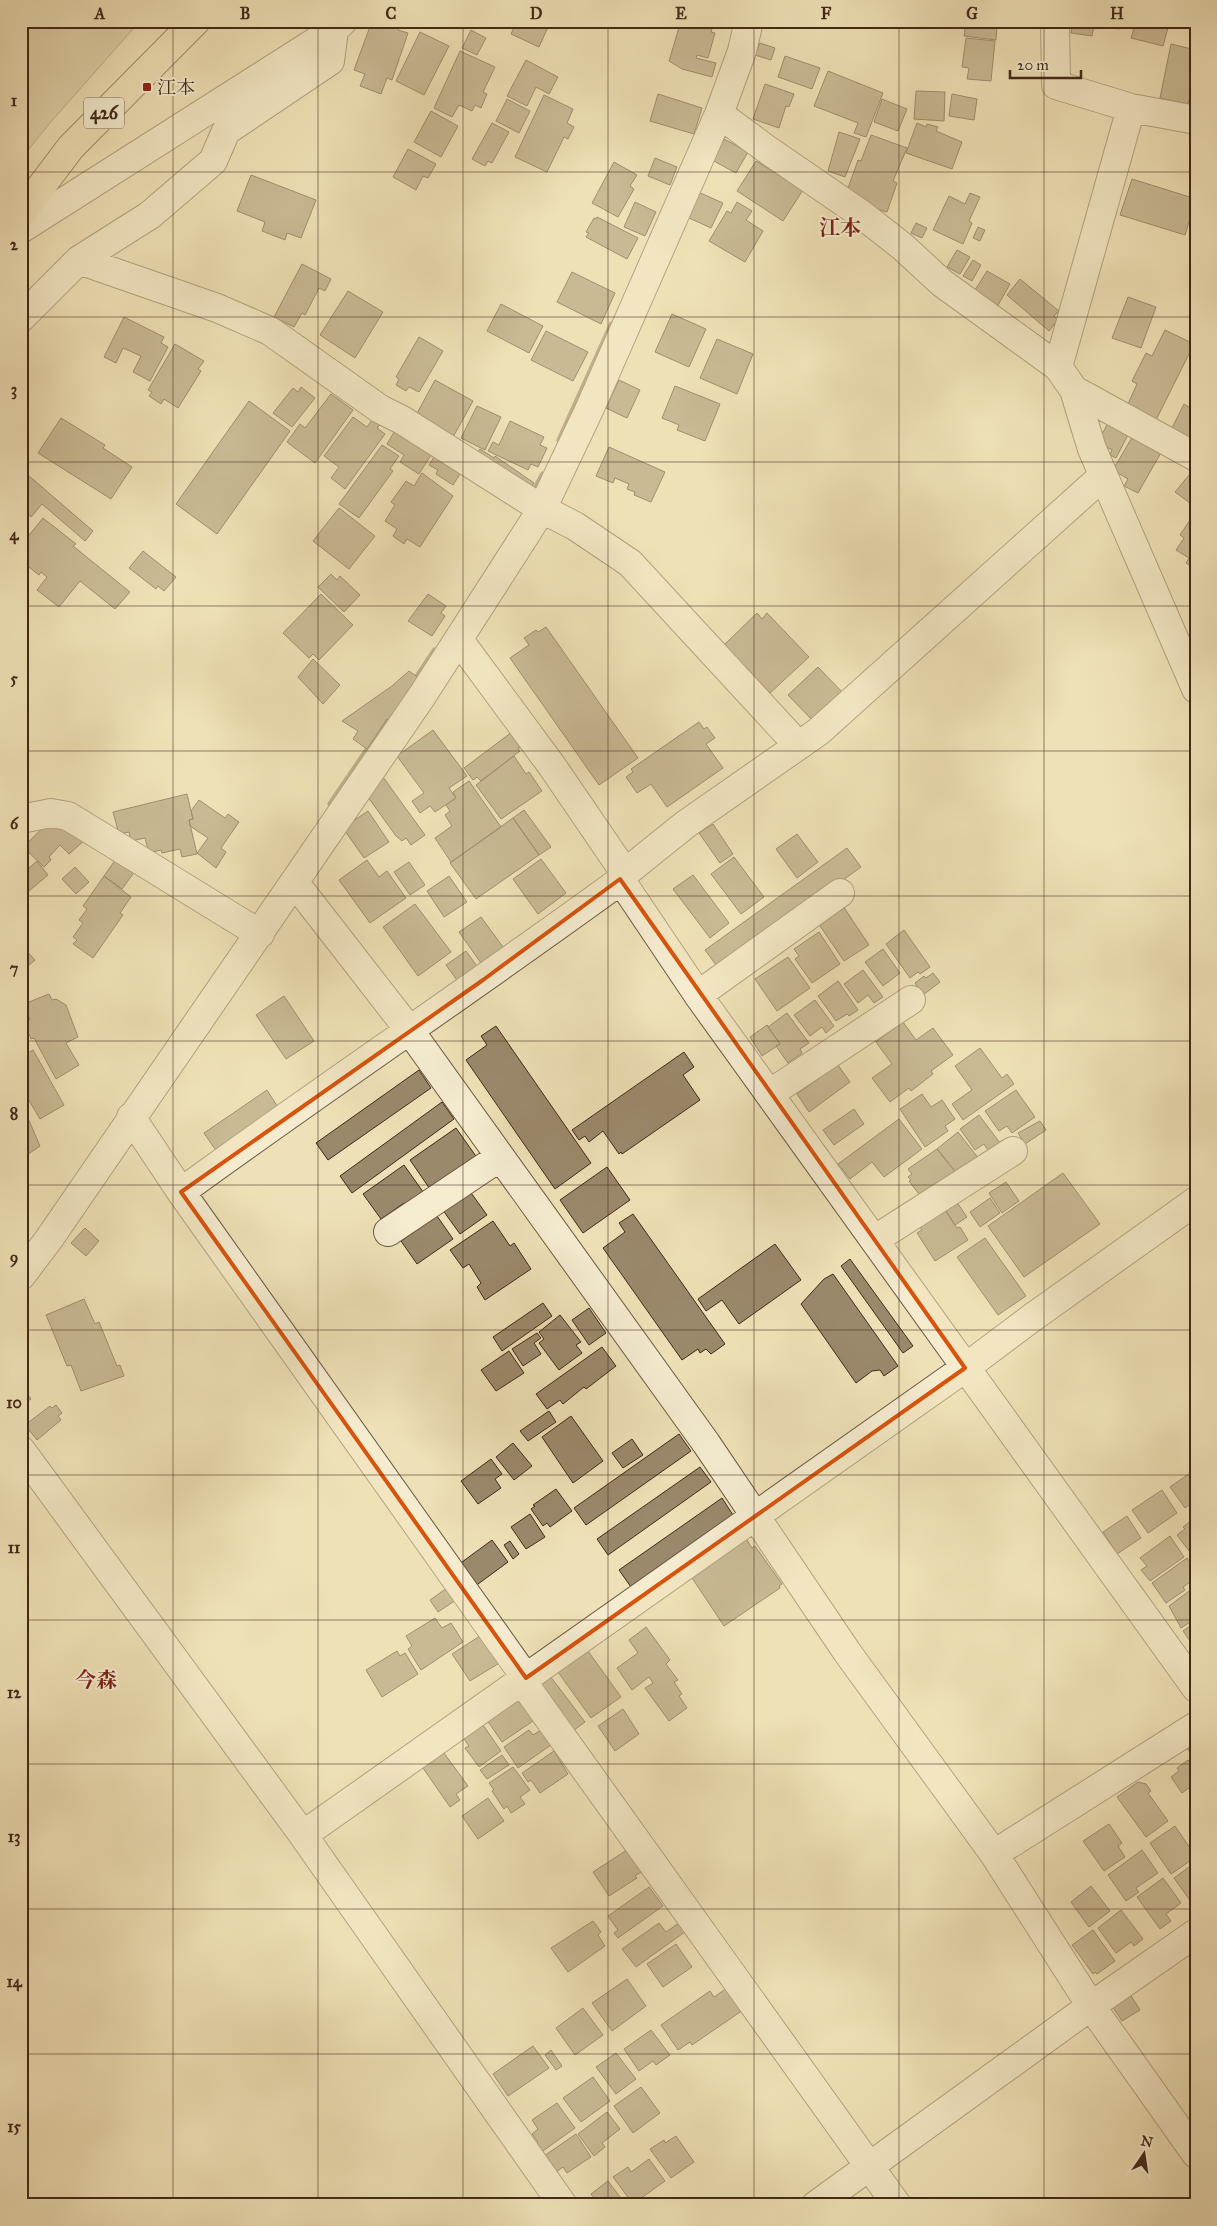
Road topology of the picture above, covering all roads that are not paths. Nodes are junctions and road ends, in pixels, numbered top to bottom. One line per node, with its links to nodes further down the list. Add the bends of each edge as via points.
1 (196, 21): 8 (highway, 426, via 71,147)
2 (749, 21): 6 (street, via 742,51)
3 (1055, 21): 5 (street, via 1056,85)
4 (338, 26): 9 (street); 10 (street, via 330,61 226,131 213,161 150,215)
5 (1131, 108): 7 (street); 12 (street)
6 (719, 114): 12 (street, via 861,214 942,283); 16 (street, via 590,408)
7 (1196, 120)
8 (21, 213)
9 (21, 229)
10 (79, 260): 11 (street); 16 (street, via 217,308 270,332 380,409)
11 (21, 318)
12 (1058, 367): 13 (street)
13 (1074, 390): 14 (street); 15 (street)
14 (1196, 457)
15 (1103, 476): 18 (street); 19 (street, via 818,732)
16 (542, 509): 17 (street); 19 (street, via 575,526 630,563)
17 (459, 640): 21 (street, via 552,766); 22 (street)
18 (1196, 689)
19 (798, 745): 21 (street, via 686,824)
20 (21, 819): 24 (street, via 51,813 68,816)
21 (622, 876): 25 (street); 27 (street)
22 (294, 883): 24 (street); 27 (street)
23 (840, 893): 25 (street)
24 (260, 934): 29 (street)
25 (698, 995): 28 (street)
26 (911, 1000): 28 (street)
27 (410, 1031): 31 (street); 32 (street)
28 (770, 1094): 35 (street)
29 (131, 1117): 32 (street); 36 (street)
30 (1013, 1151): 35 (street)
31 (500, 1156): 34 (street); 39 (street)
32 (181, 1192): 40 (street)
33 (1196, 1201): 37 (street)
34 (388, 1232)
35 (874, 1240): 37 (street)
36 (21, 1276)
37 (965, 1368): 39 (street); 41 (street)
38 (21, 1450): 43 (street)
39 (756, 1516): 40 (street); 44 (street, via 846,1652)
40 (524, 1680): 43 (street); 48 (street)
41 (1196, 1688)
42 (1196, 1726): 44 (street)
43 (303, 1835): 49 (street)
44 (994, 1854): 46 (street)
45 (1196, 1933): 46 (street)
46 (1091, 2006): 47 (street); 48 (street)
47 (1196, 2154)
48 (870, 2166): 50 (street); 51 (street)
49 (563, 2205)
50 (816, 2205)
51 (897, 2205)

